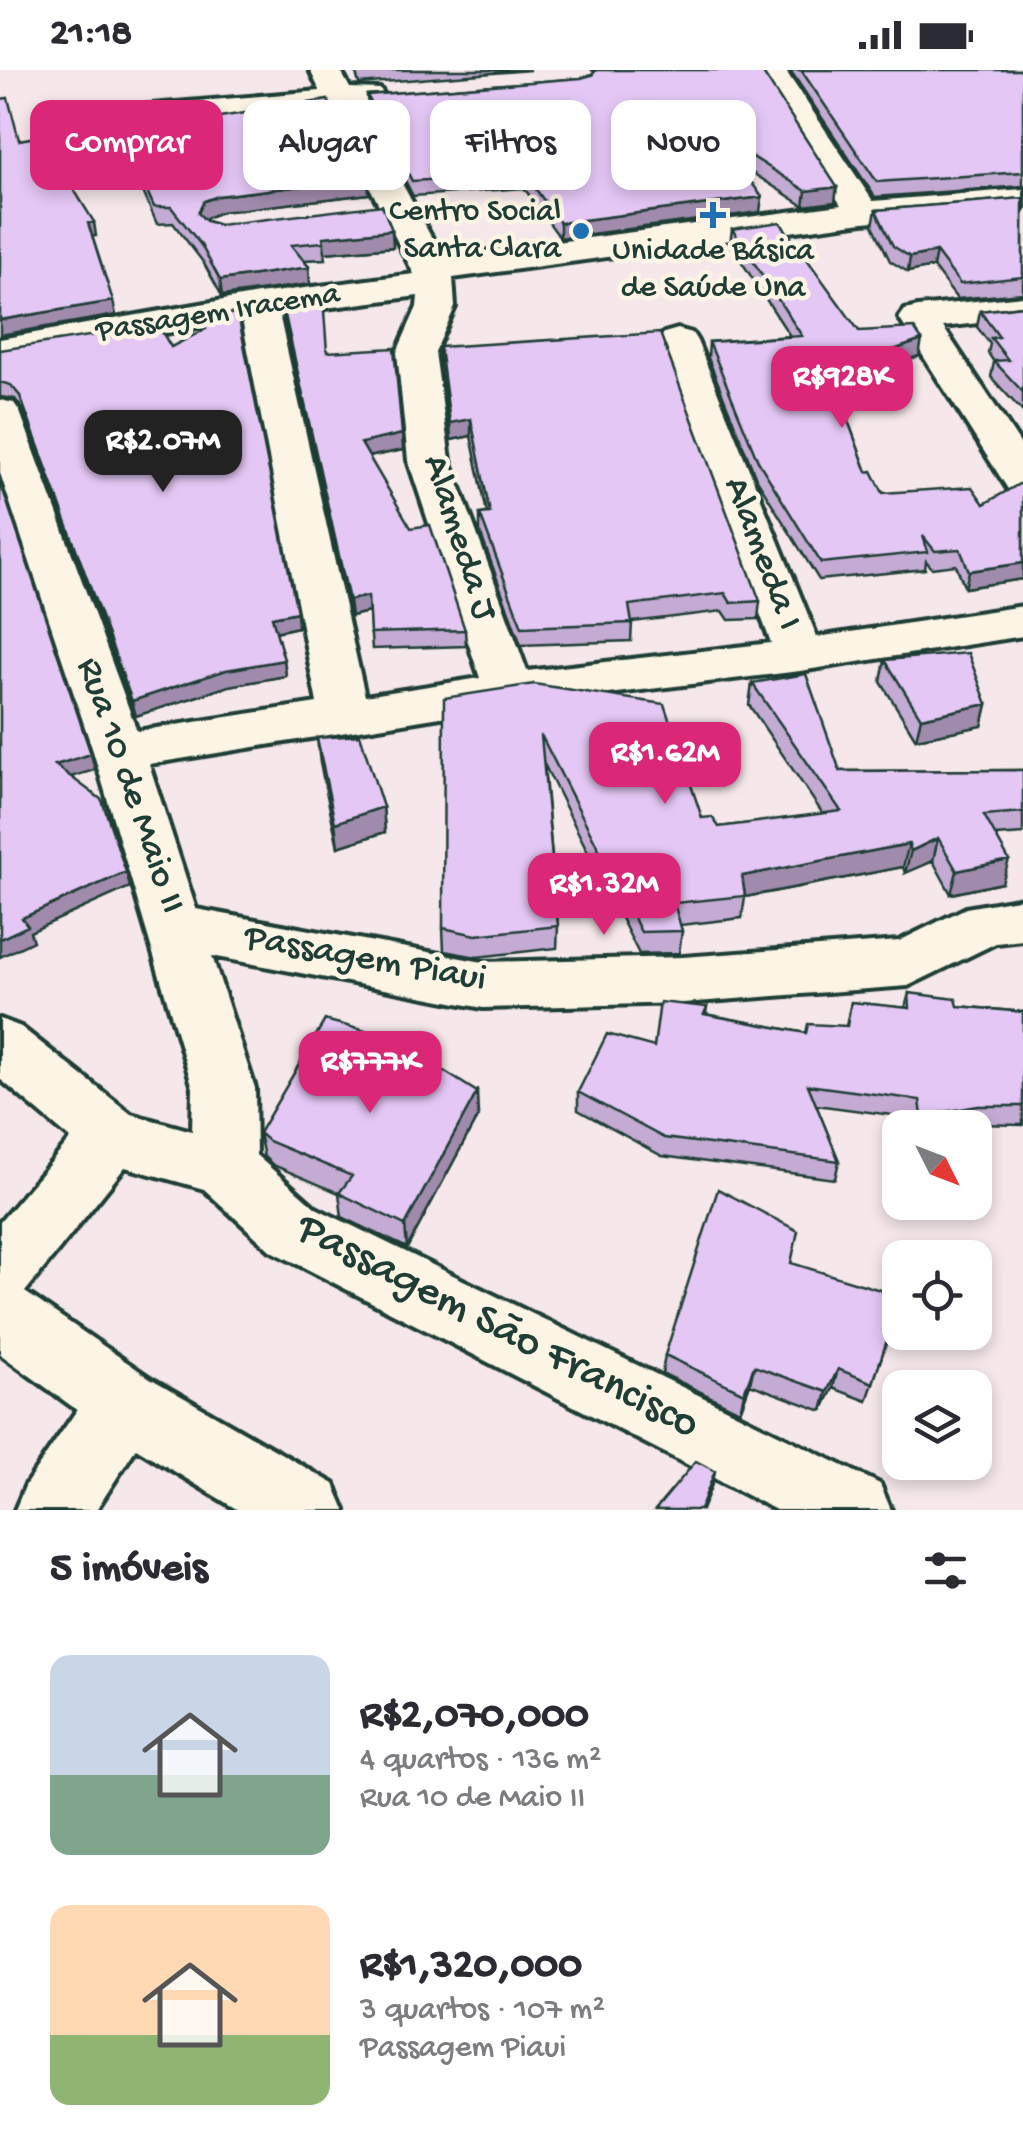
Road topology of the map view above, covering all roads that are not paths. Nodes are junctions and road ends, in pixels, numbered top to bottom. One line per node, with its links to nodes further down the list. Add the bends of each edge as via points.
1 (770, 70): 8 (street)
2 (333, 84): 3 (street); 4 (street); 6 (street)
3 (396, 94)
4 (223, 102)
5 (1021, 183): 8 (street, Passagem Iracema)
6 (396, 206): 7 (street); 9 (street)
7 (358, 210)
8 (863, 212): 9 (street, Passagem Iracema)
9 (433, 276): 10 (street, Passagem Iracema); 18 (street, Alameda J, via 436,307 416,352 428,460)
10 (258, 305): 13 (street, Passagem Iracema); 19 (street)
11 (1023, 307): 15 (street, via 918,318)
12 (678, 341): 17 (street, Alameda I)
13 (0, 350)
14 (0, 412): 20 (street, Rua 10 de Maio II)
15 (1023, 480)
16 (1023, 620): 17 (street)
17 (800, 654): 18 (street)
18 (509, 690): 19 (street)
19 (344, 714): 20 (street)
20 (119, 752): 22 (street, Rua 10 de Maio II)
21 (1023, 918): 22 (street, Passagem Piaui, via 986,923 908,963 682,980 483,985)
22 (176, 927): 25 (street, Rua 10 de Maio II, via 224,1088)
23 (0, 1044): 24 (street, Passagem São Francisco)
24 (112, 1136): 25 (street, Passagem São Francisco); 26 (street)
25 (224, 1167): 31 (street, Passagem São Francisco, via 293,1228)
26 (0, 1272)
27 (0, 1314): 28 (street)
28 (125, 1402): 29 (street); 30 (street)
29 (52, 1510)
30 (308, 1510)
31 (854, 1510)

